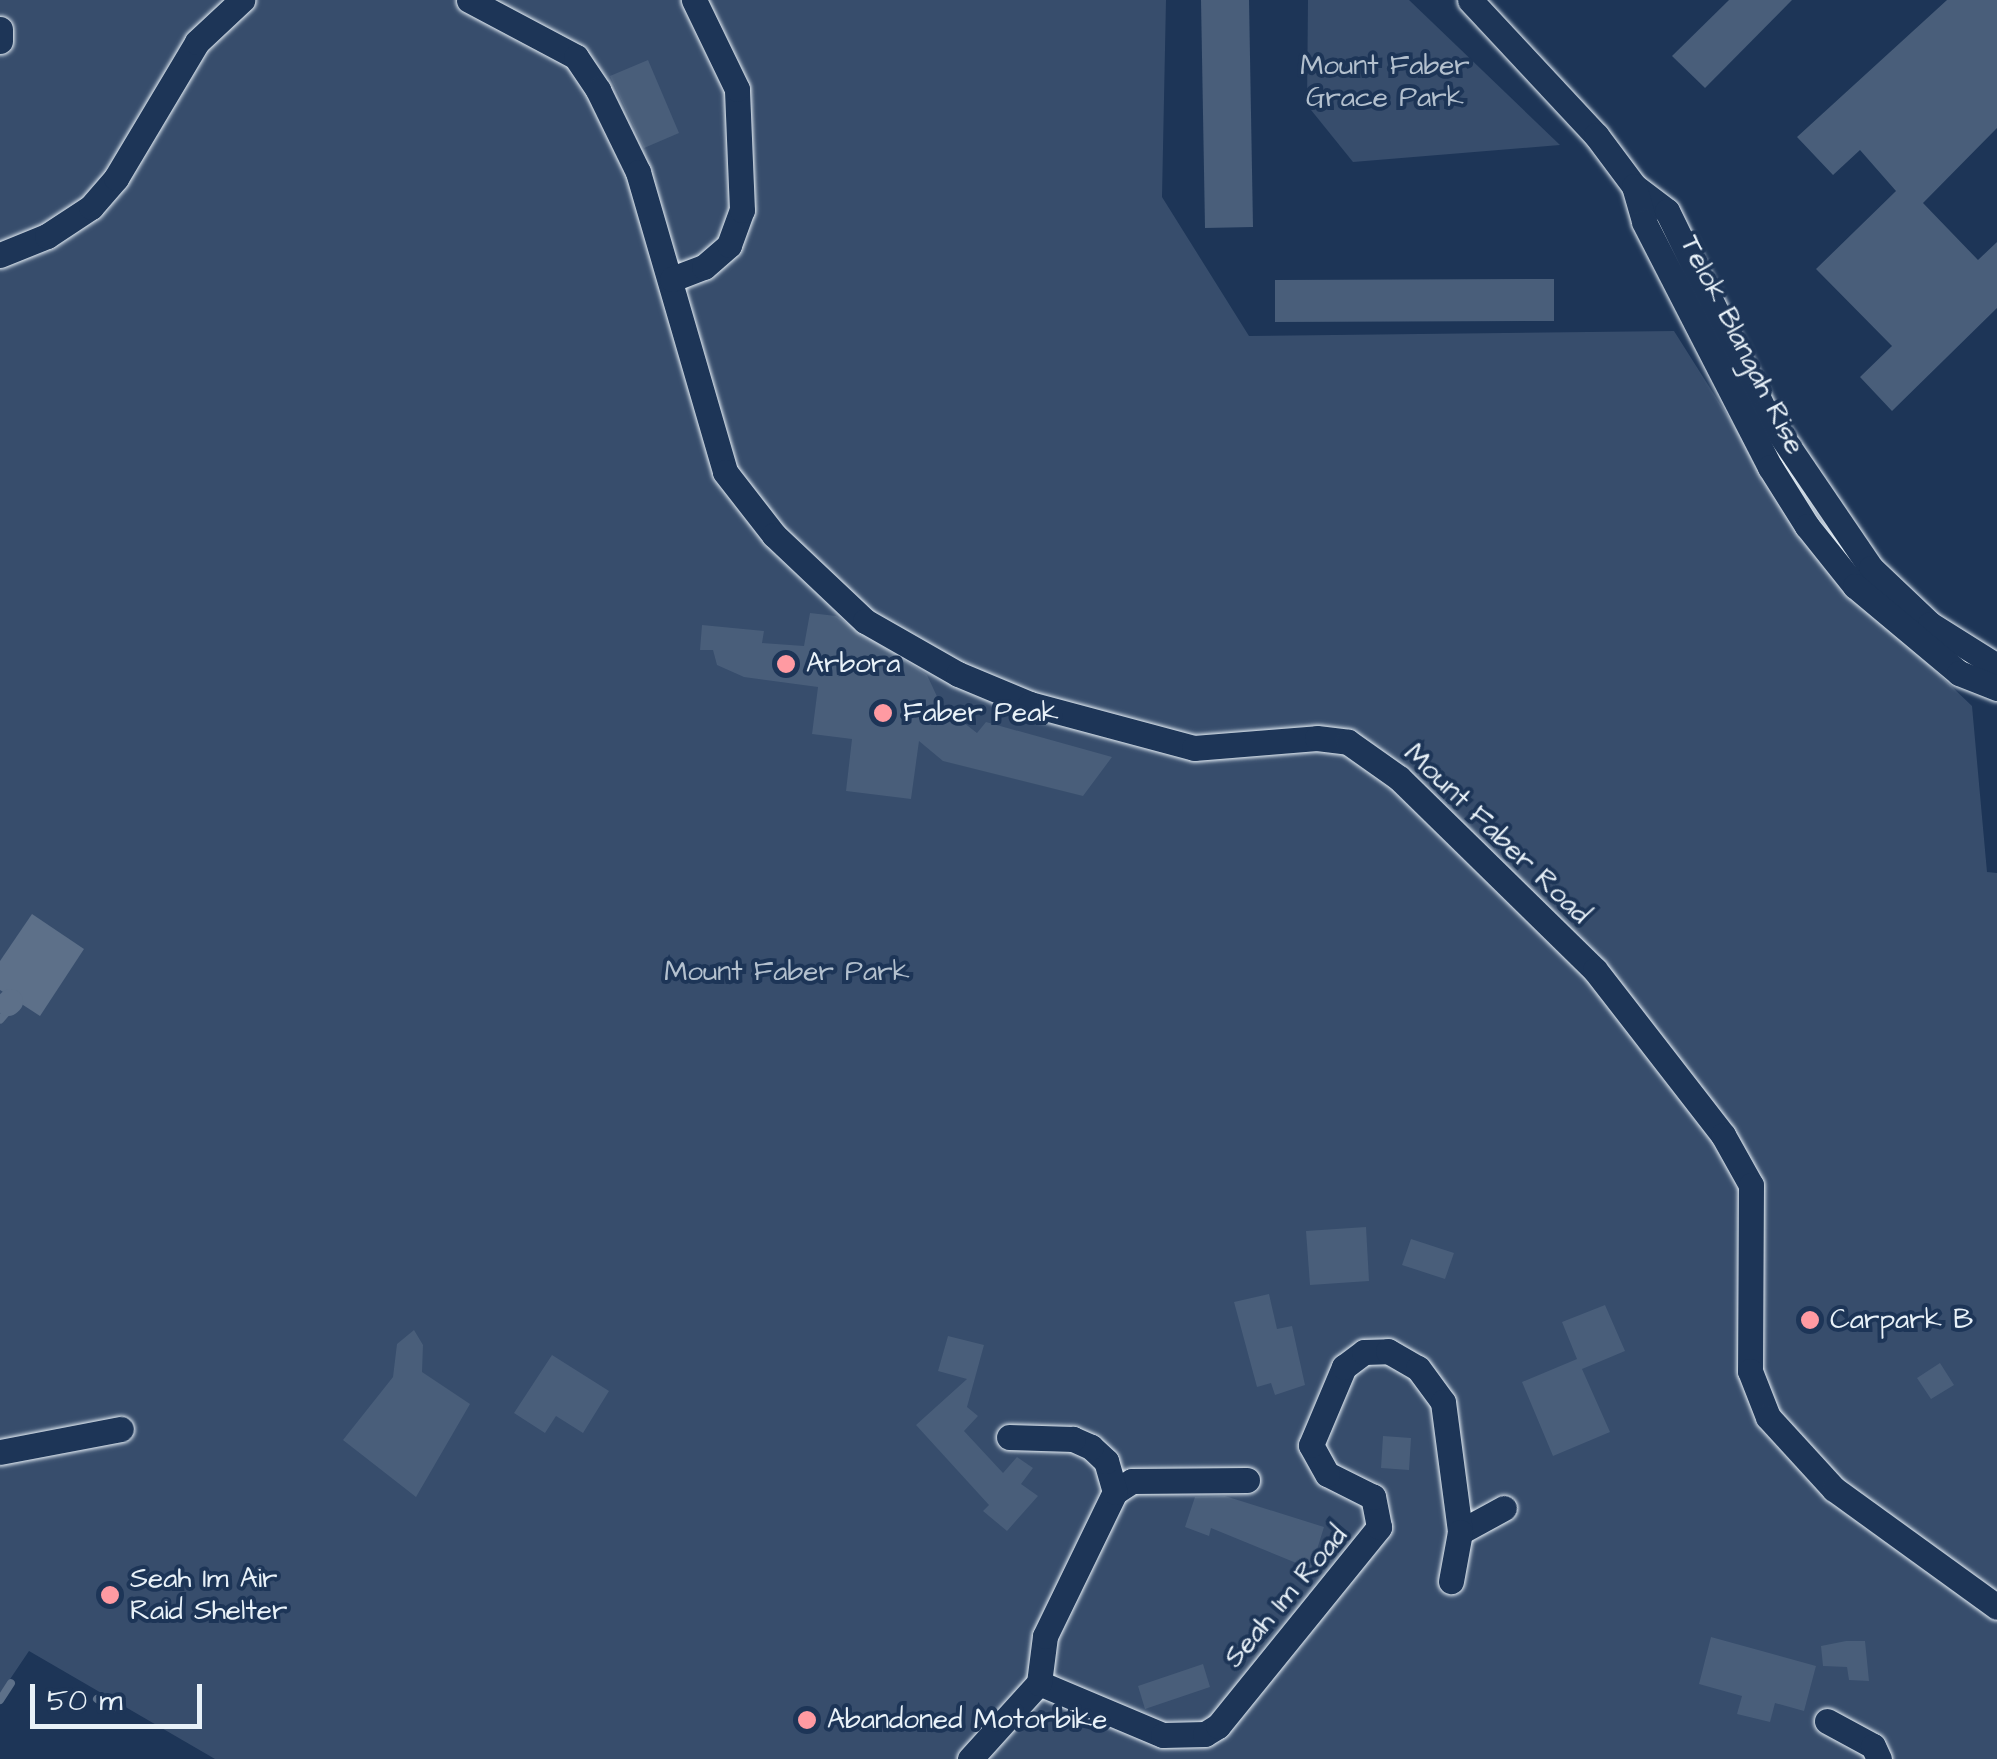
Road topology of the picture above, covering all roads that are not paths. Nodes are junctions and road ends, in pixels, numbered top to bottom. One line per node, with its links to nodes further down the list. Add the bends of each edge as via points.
1 (242, 0): 8 (street, via 196,42 116,178 91,207)
2 (469, 0): 9 (street, Mount Faber Road, via 576,57 638,172)
3 (694, 0): 9 (street, via 736,89 742,210 729,245 704,267)
4 (1470, 0): 7 (street, Telok Blangah Rise, via 1596,135)
5 (0, 28): 6 (street)
6 (0, 41)
7 (1634, 186): 10 (street, Telok Blangah Rise, via 1667,211 1745,377 1789,452); 11 (street, Telok Blangah Rise, via 1661,255)
8 (0, 255)
9 (672, 279): 22 (street, Mount Faber Road, via 725,472 774,535 865,620 958,674 1030,704 1194,748 1317,738 1348,742 1398,778 1596,970 1752,1184 1750,1370 1768,1418 1834,1489)
10 (1834, 508): 11 (street); 12 (street, Telok Blangah Rise, via 1871,568 1904,601)
11 (1807, 526): 13 (street, Telok Blangah Rise, via 1856,586 1960,673)
12 (1997, 666)
13 (1997, 688)
14 (120, 1429): 16 (street)
15 (1008, 1437): 18 (street, via 1073,1439 1091,1447 1106,1461)
16 (0, 1452)
17 (1247, 1480): 18 (street, via 1132,1481)
18 (1115, 1492): 23 (street, via 1044,1636)
19 (1504, 1508): 20 (street)
20 (1460, 1532): 21 (street, Seah Im Road); 23 (street, Seah Im Road, via 1447,1423 1433,1383 1388,1352 1364,1352 1344,1367 1311,1445 1327,1474 1373,1497 1380,1527 1218,1726 1204,1734 1164,1735)
21 (1451, 1580)
22 (1997, 1607)
23 (1039, 1683): 25 (street)
24 (1827, 1721): 26 (street, via 1874,1746)
25 (970, 1759)
26 (1879, 1759)

